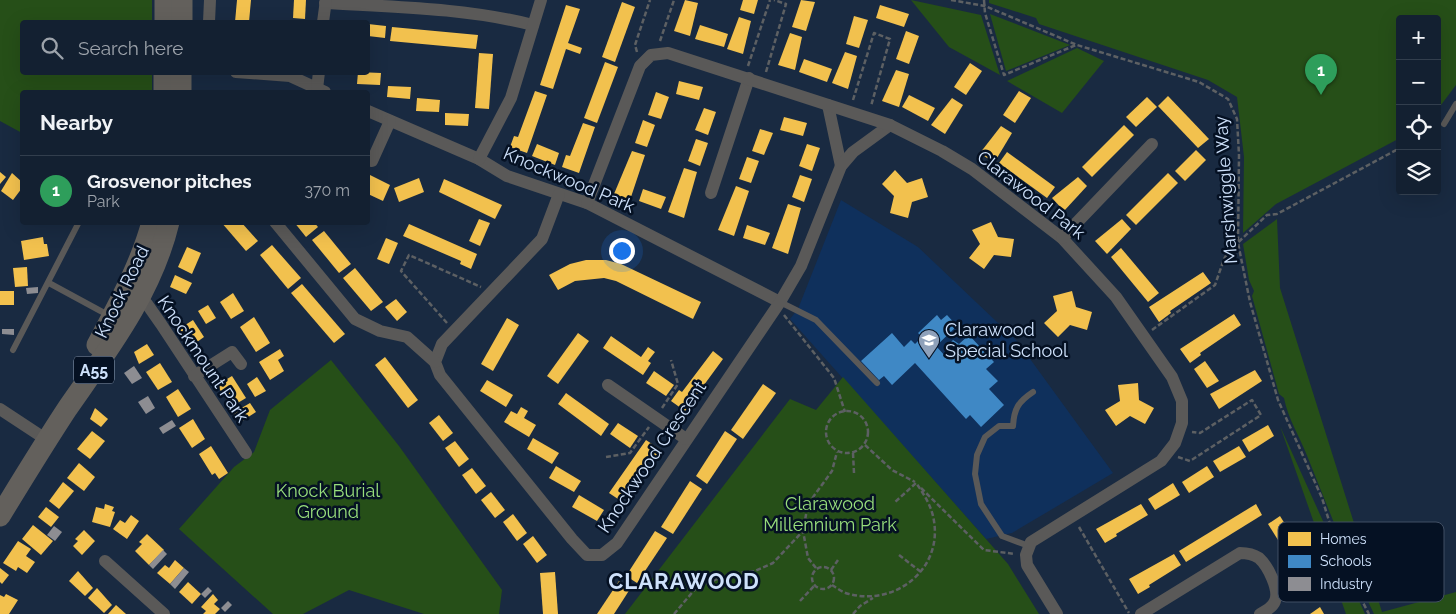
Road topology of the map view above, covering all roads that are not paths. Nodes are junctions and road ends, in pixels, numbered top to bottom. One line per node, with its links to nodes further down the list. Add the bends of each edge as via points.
1 (165, 0): 7 (highway)
2 (182, 0): 8 (highway)
3 (210, 0): 9 (street)
4 (541, 0): 11 (street)
5 (325, 1): 6 (street); 10 (street)
6 (435, 5): 11 (street)
7 (165, 20)
8 (182, 20)
9 (208, 20)
10 (323, 20)
11 (533, 25): 28 (street, via 511,98)
12 (164, 75): 17 (highway)
13 (181, 75): 18 (highway)
14 (276, 75): 19 (street, via 290,76)
15 (319, 75): 20 (street)
16 (747, 77): 21 (street, Clarawood Park); 31 (street); 33 (street, Clarawood Park, via 668,52 651,55 640,66)
17 (164, 90)
18 (181, 90)
19 (319, 90)
20 (321, 90)
21 (828, 104): 26 (street, Clarawood Park); 30 (street)
22 (1456, 104): 25 (lane)
23 (370, 112): 24 (street, Knockwood Park)
24 (390, 121): 28 (street, Knockwood Park); 29 (street)
25 (1444, 124)
26 (890, 125): 30 (street, Knockwood Crescent); 38 (street, Clarawood Park, via 972,169)
27 (1152, 144): 38 (street)
28 (479, 160): 32 (street, Knockwood Park, via 507,176)
29 (372, 161)
30 (841, 166): 41 (street, Knockwood Crescent, via 801,266)
31 (711, 193)
32 (559, 194): 33 (street, Knockwood Park); 44 (street, via 542,239 442,344)
33 (587, 203): 41 (street, Knockwood Park)
34 (78, 225): 39 (lane)
35 (151, 225): 40 (highway, Knock Road / A55)
36 (168, 225): 40 (highway, Knock Road / A55, via 160,254)
37 (277, 225): 44 (street, via 355,319 380,331 407,337)
38 (1062, 238): 55 (street, Clarawood Park, via 1116,297 1172,377 1182,401 1182,423 1161,461 1043,532 1031,542)
39 (49, 283): 42 (lane); 43 (lane)
40 (133, 294): 42 (highway, Knock Road / A55); 46 (street, Knockmount Park, via 161,324); 52 (highway, Knock Road / A55)
41 (777, 306): 47 (lane, via 816,320); 51 (street, Knockwood Crescent)
42 (112, 316): 52 (highway, Knock Road / A55)
43 (13, 350)
44 (435, 362): 51 (street, Knockwood Crescent, via 440,375 587,555 602,555 616,543)
45 (240, 364): 46 (street, via 232,352)
46 (194, 376): 53 (street, Knockmount Park)
47 (877, 383)
48 (608, 385): 51 (street)
49 (1033, 392): 55 (lane, via 1021,400 1014,412 1014,426 999,426 985,437 977,455 975,474 981,504 1002,536)
50 (0, 409): 52 (street)
51 (686, 439)
52 (47, 440): 54 (highway, Knock Road / A55)
53 (246, 453)
54 (0, 516)
55 (1028, 551): 58 (street, via 1027,565)
56 (105, 561): 57 (street)
57 (164, 614)
58 (1058, 614)
59 (1141, 614): 60 (street, via 1240,554 1260,559 1276,589 1275,601)
60 (1260, 614)

